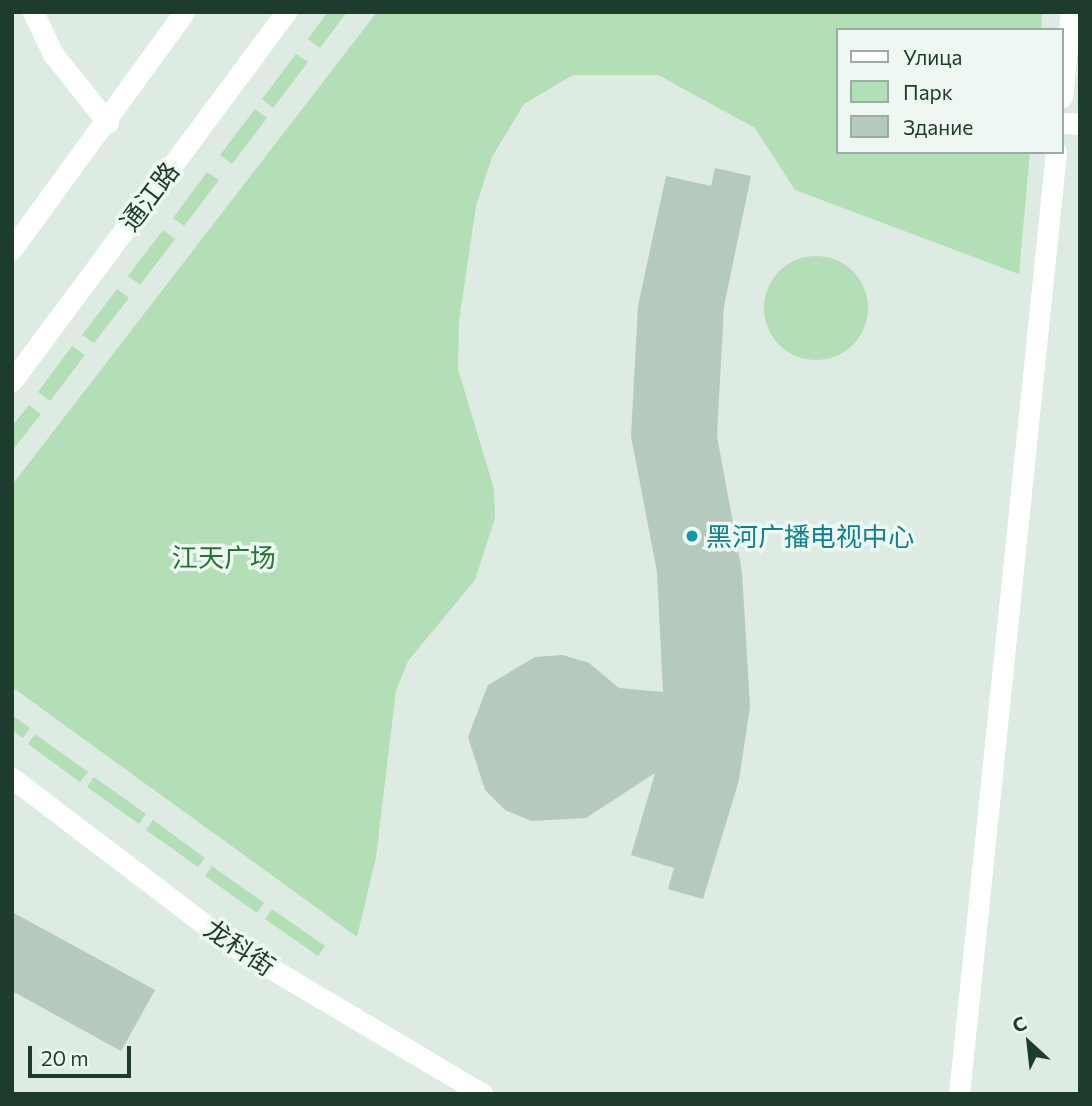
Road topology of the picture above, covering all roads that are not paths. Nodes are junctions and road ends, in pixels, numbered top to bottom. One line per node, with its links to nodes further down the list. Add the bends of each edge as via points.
1 (33, 12): 6 (street, via 53,54)
2 (184, 12): 6 (street)
3 (286, 12): 9 (street, 通江路)
4 (1071, 12): 5 (street)
5 (1064, 78)
6 (108, 123): 8 (street)
7 (1056, 154): 12 (street)
8 (12, 249)
9 (12, 381)
10 (12, 778): 11 (street, 龙科街, via 235,947)
11 (483, 1094)
12 (958, 1094)

